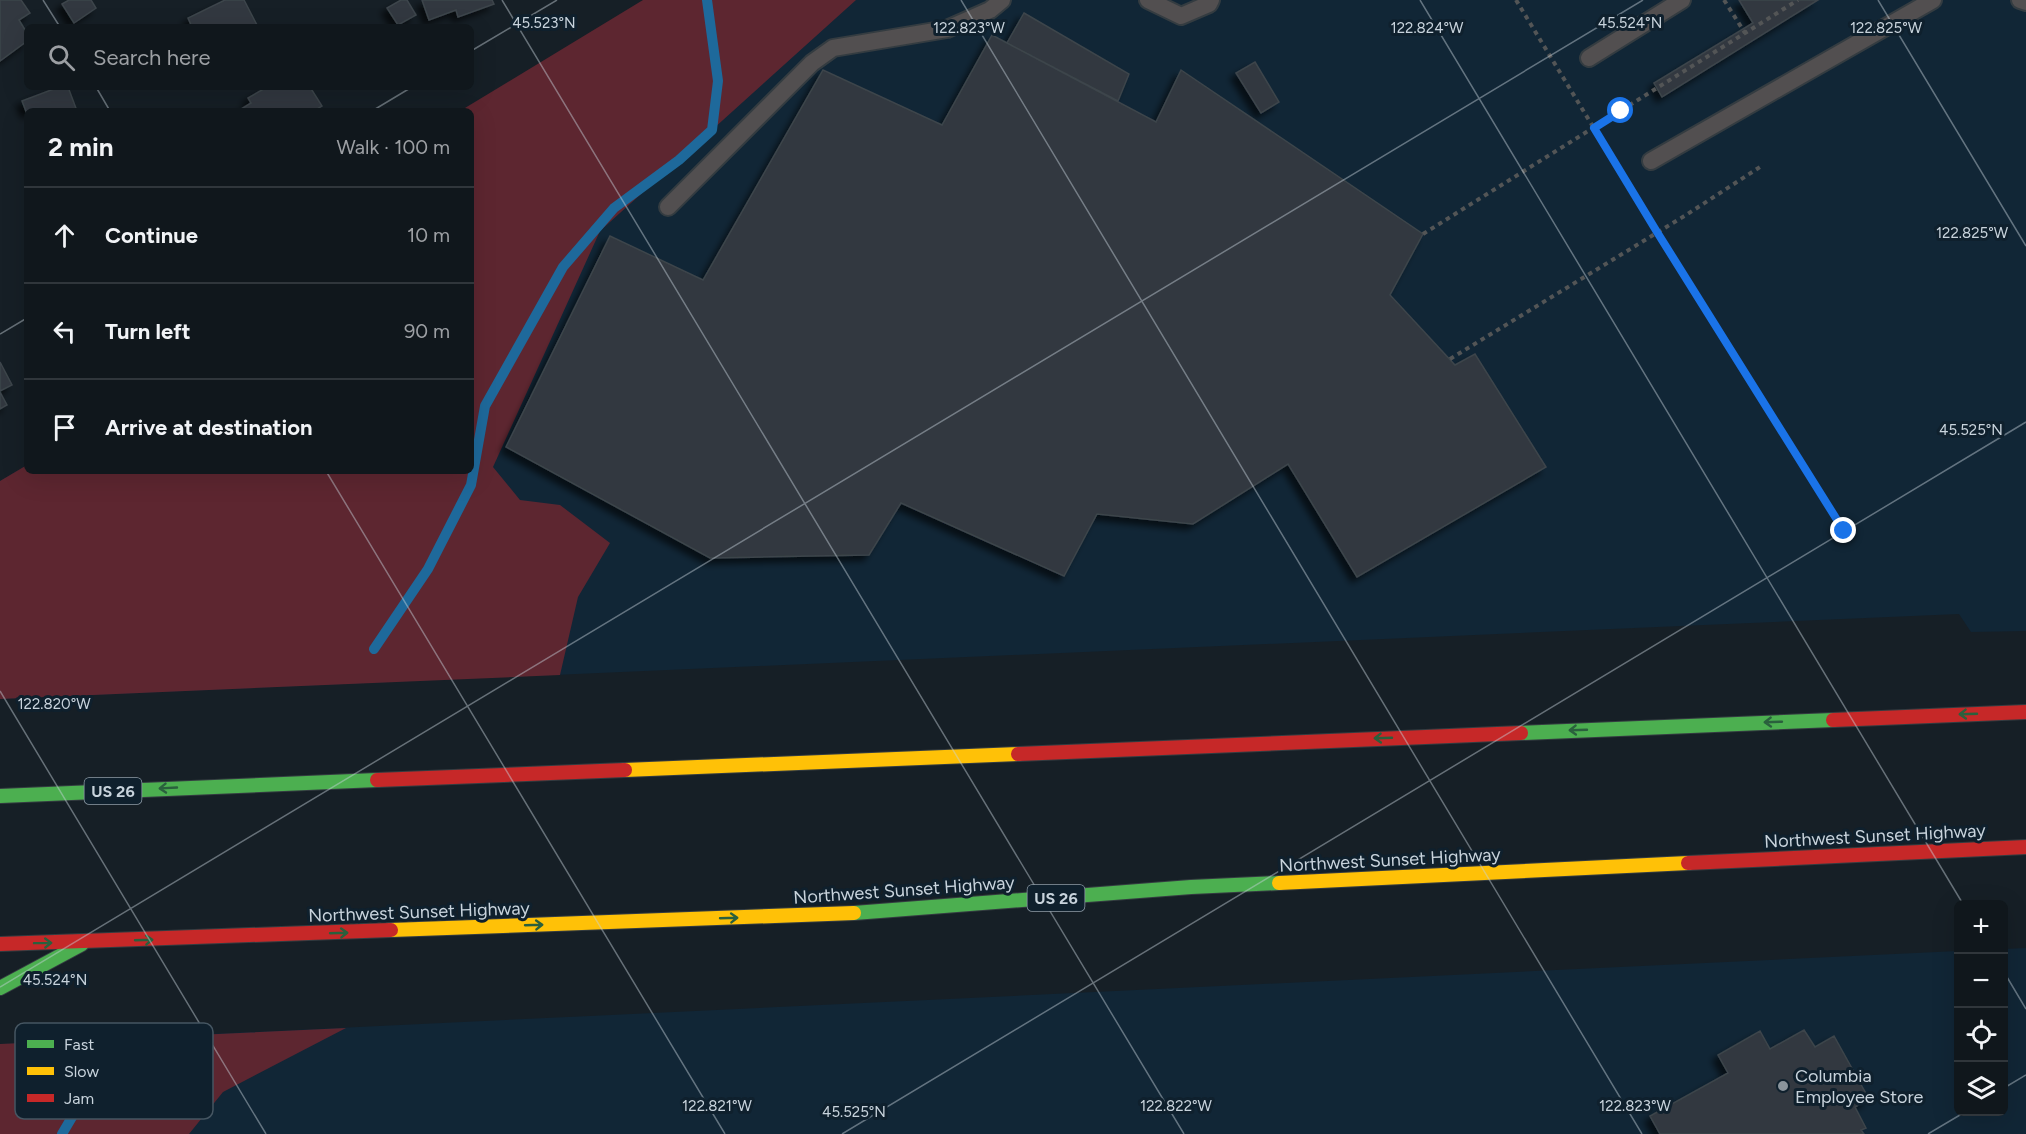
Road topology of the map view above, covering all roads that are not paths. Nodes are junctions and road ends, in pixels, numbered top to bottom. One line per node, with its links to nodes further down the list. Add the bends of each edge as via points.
1 (1002, 0): 10 (lane, via 990,10 947,29 834,48 812,63)
2 (1148, 0): 3 (lane, via 1181,16)
3 (1211, 0)
4 (1682, 0): 8 (lane)
5 (1933, 0): 9 (lane)
6 (2020, 0): 7 (lane)
7 (2026, 2)
8 (1589, 58)
9 (1651, 160)
10 (668, 207)
11 (2026, 712): 12 (highway, US 26, one-way to 12)
12 (0, 796)
13 (2026, 847): 14 (highway, Northwest Sunset Highway / US 26, one-way to 13, via 841,914 1191,887)
14 (86, 942): 15 (highway, Northwest Sunset Highway / US 26, one-way to 14); 16 (highway)
15 (0, 944)
16 (0, 988)

